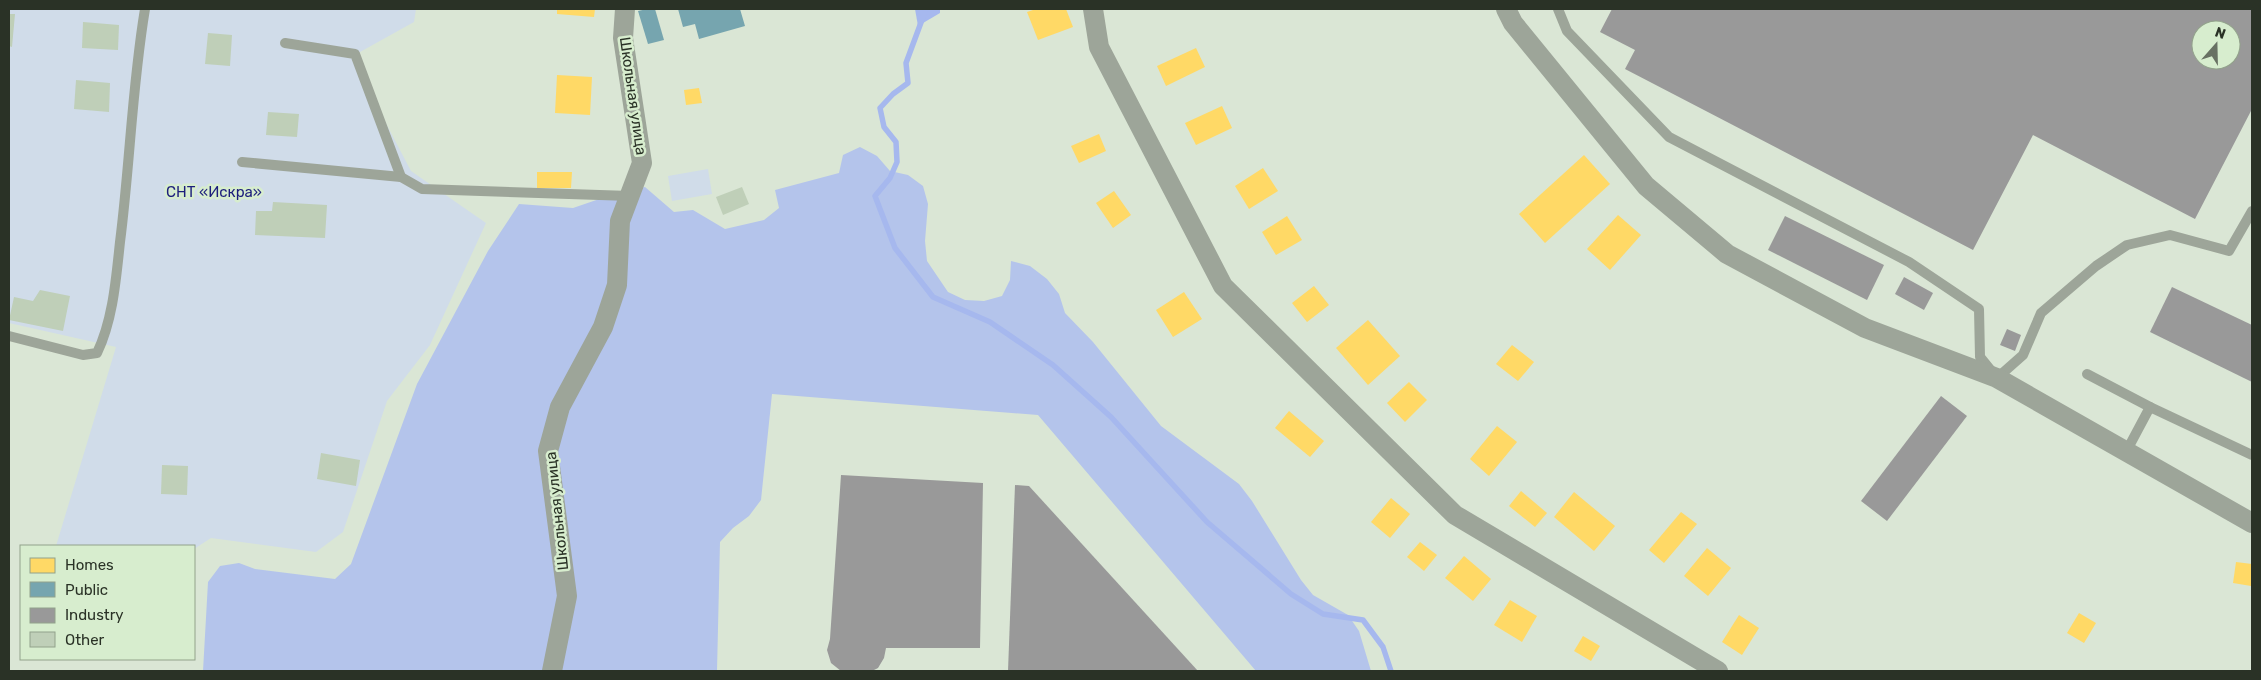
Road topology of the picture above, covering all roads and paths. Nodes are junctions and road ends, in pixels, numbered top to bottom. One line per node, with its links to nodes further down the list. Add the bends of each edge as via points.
1 (145, 9): 11 (lane, via 136,66 118,262 105,336 97,353 83,355)
2 (625, 9): 9 (street, Школьная улица, via 623,38 642,163)
3 (1092, 9): 19 (street, via 1099,47 1222,286 1455,515)
4 (1506, 9): 13 (street, via 1513,23 1646,186 1727,254 1865,328)
5 (1558, 9): 13 (lane, via 1567,30 1669,137 1909,262 1979,309 1980,357)
6 (285, 43): 8 (lane, via 355,54)
7 (242, 162): 8 (lane)
8 (401, 177): 9 (lane, via 422,189)
9 (630, 196): 18 (street, Школьная улица, via 620,221 617,285 603,327 560,407 548,451 567,596)
10 (2252, 211): 13 (lane, via 2229,251 2170,235 2127,245 2096,266 2041,314 2023,355)
11 (9, 336)
12 (2087, 374): 14 (lane)
13 (1997, 378): 15 (street)
14 (2150, 406): 15 (lane); 16 (lane)
15 (2126, 452): 17 (street)
16 (2252, 455)
17 (2252, 524)
18 (552, 671)
19 (1718, 671)

